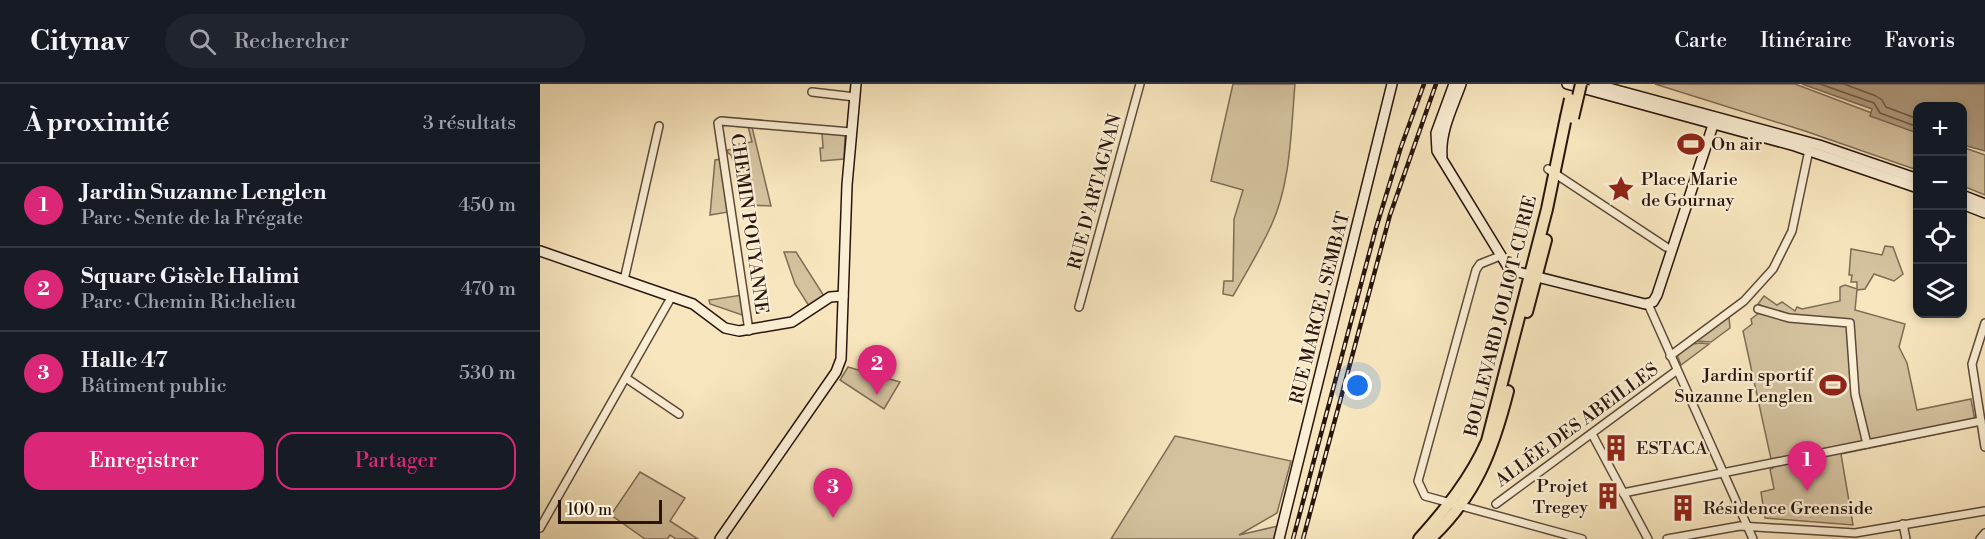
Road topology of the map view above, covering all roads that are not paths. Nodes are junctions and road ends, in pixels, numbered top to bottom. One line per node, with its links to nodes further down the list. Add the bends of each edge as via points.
1 (856, 84): 11 (main road)
2 (1140, 84): 35 (street, RUE D'ARTAGNAN)
3 (1392, 84): 58 (main road, RUE MARCEL SEMBAT)
4 (1454, 84): 19 (main road, via 1436,133 1437,151)
5 (1461, 84): 19 (main road, via 1442,139)
6 (1567, 84): 14 (main road)
7 (1574, 84): 13 (main road, bridge)
8 (1581, 84): 13 (main road, bridge)
9 (1594, 84): 12 (main road)
10 (812, 92): 11 (street)
11 (855, 97): 17 (main road)
12 (1707, 115): 14 (main road); 16 (main road)
13 (1569, 118): 20 (main road, BOULEVARD JOLIOT-CURIE)
14 (1713, 125): 16 (main road); 18 (main road); 34 (main road, via 1658,295)
15 (659, 126): 31 (street)
16 (1765, 130): 21 (main road)
17 (851, 132): 33 (main road); 38 (street, CHEMIN POUYANNE, via 718,123)
18 (1809, 150): 22 (main road); 39 (street, via 1792,231 1773,269 1744,301)
19 (1443, 161): 29 (main road)
20 (1558, 176): 27 (street); 30 (main road, BOULEVARD JOLIOT-CURIE)
21 (1913, 178)
22 (1913, 187)
23 (1967, 197): 24 (main road)
24 (1985, 204)
25 (1967, 206): 26 (main road)
26 (1985, 213)
27 (1666, 247)
28 (540, 251): 31 (main road)
29 (1500, 256): 30 (main road, via 1511,270); 49 (street, via 1480,264 1476,270 1418,481 1425,496)
30 (1533, 276): 34 (main road); 49 (main road, BOULEVARD JOLIOT-CURIE, via 1487,441)
31 (624, 280): 32 (main road)
32 (672, 296): 38 (main road, via 693,304 724,328); 41 (street)
33 (843, 296): 38 (main road, via 830,297 792,322); 57 (main road, via 839,365)
34 (1648, 304): 39 (street)
35 (1079, 307)
36 (1758, 309): 45 (street, via 1789,318 1850,324 1855,394)
37 (1984, 326): 43 (street, via 1972,364)
38 (749, 331)
39 (1670, 356): 40 (street)
40 (1676, 371): 44 (street, ALLÉE DES ABEILLES); 47 (street)
41 (626, 378): 42 (street); 54 (street)
42 (679, 414)
43 (1981, 421): 45 (street); 46 (street)
44 (1592, 434): 48 (street); 50 (street, ALLÉE DES ABEILLES)
45 (1867, 444): 47 (street)
46 (1985, 447)
47 (1722, 474): 48 (street); 53 (street)
48 (1623, 493): 62 (street)
49 (1455, 504): 59 (main road, BOULEVARD JOLIOT-CURIE); 60 (main road, BOULEVARD JOLIOT-CURIE); 61 (street)
50 (1496, 504)
51 (1985, 511): 52 (street)
52 (1903, 524): 56 (street); 65 (street)
53 (1747, 527): 56 (street); 63 (street); 64 (street)
54 (540, 528)
55 (1985, 533): 66 (street)
56 (1849, 536)
57 (720, 539)
58 (1279, 539)
59 (1419, 539)
60 (1429, 539)
61 (1582, 539)
62 (1648, 539)
63 (1667, 539)
64 (1753, 539)
65 (1906, 539)
66 (1980, 539)

